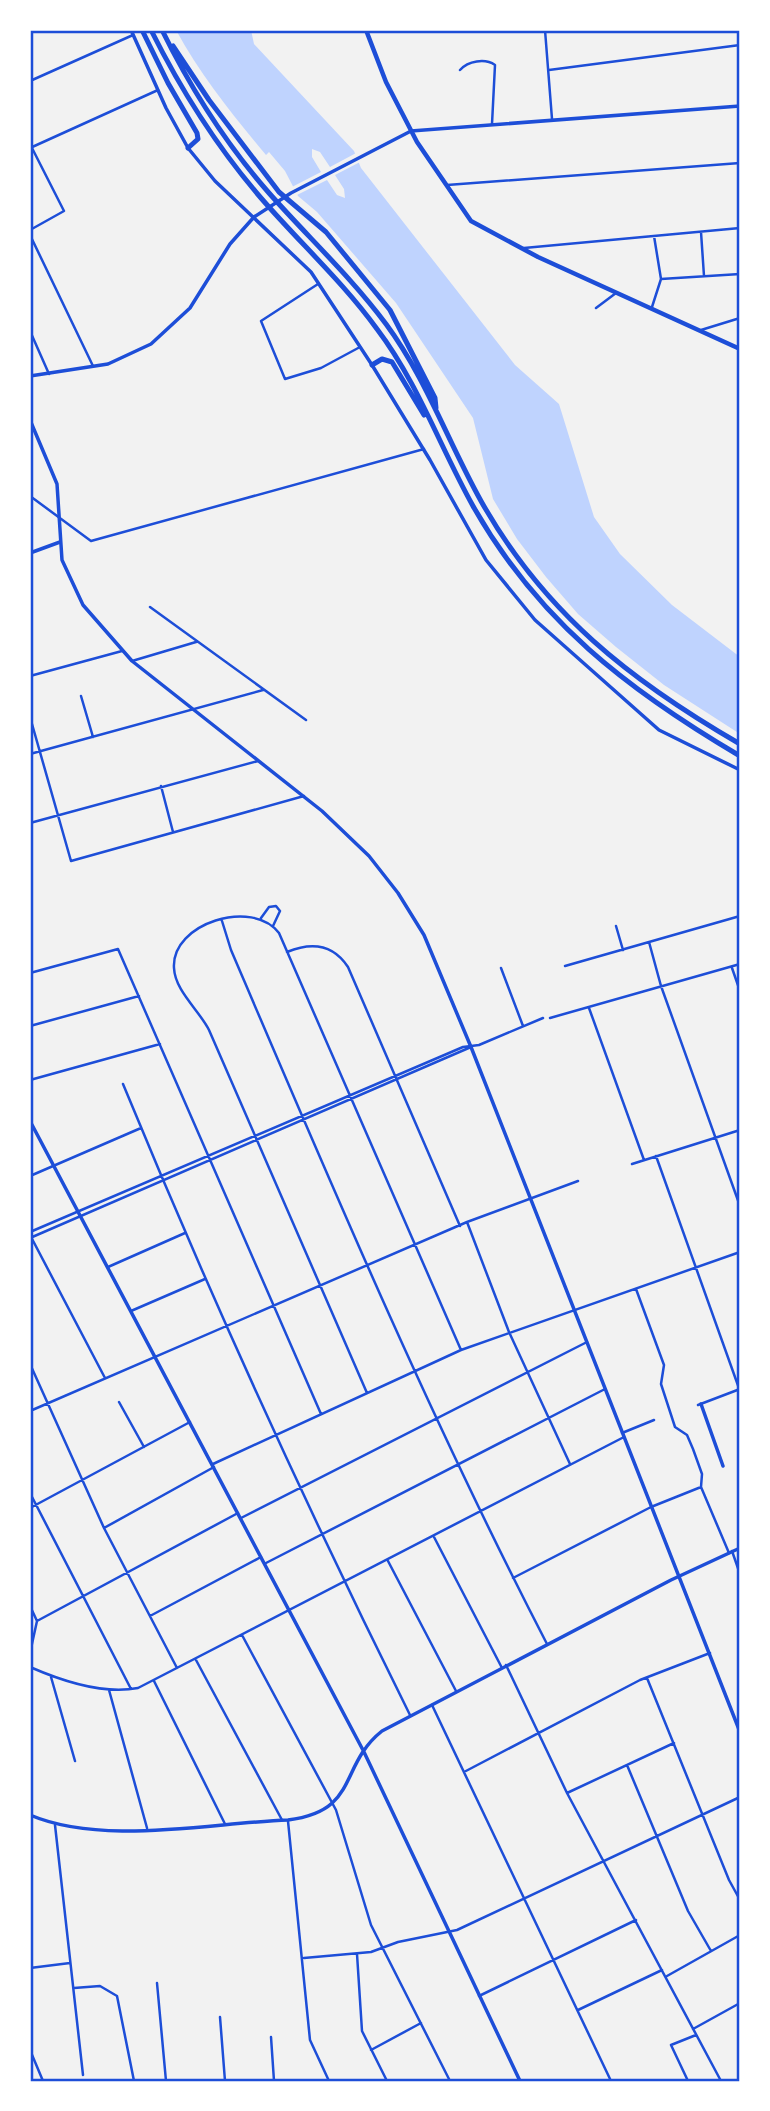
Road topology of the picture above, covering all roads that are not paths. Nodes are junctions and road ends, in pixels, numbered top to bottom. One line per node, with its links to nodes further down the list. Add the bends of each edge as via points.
1 (142, 30): 17 (highway, via 198,133)
2 (151, 30): 46 (highway, via 198,115 260,197 382,336 412,383)
3 (162, 30): 20 (highway); 43 (highway, via 216,124 267,190 386,323)
4 (366, 30): 15 (main road)
5 (545, 30): 9 (street)
6 (132, 32): 10 (street); 11 (street)
7 (740, 45): 9 (street)
8 (460, 70): 14 (street, via 475,62 495,65)
9 (550, 70): 13 (street)
10 (30, 81)
11 (158, 90): 16 (street); 17 (street)
12 (740, 106): 13 (street)
13 (552, 119): 14 (street)
14 (493, 125): 15 (street)
15 (411, 131): 19 (main road); 20 (street)
16 (31, 148): 23 (street, via 64,209 60,216)
17 (188, 148): 21 (street)
18 (740, 163): 19 (street)
19 (444, 185): 26 (main road, via 471,221)
20 (284, 198): 21 (street); 43 (highway, via 326,232 390,310 436,398)
21 (254, 217): 30 (street); 40 (street, via 171,328 132,355)
22 (740, 228): 24 (street)
23 (30, 232): 40 (street)
24 (701, 232): 25 (street); 28 (street)
25 (654, 236): 26 (street); 29 (street)
26 (521, 249): 31 (main road)
27 (740, 274): 28 (street)
28 (704, 276): 29 (street)
29 (660, 279): 33 (street)
30 (320, 283): 37 (street); 37 (street, via 261,321 285,379 321,368)
31 (616, 293): 32 (street); 33 (main road)
32 (596, 308)
33 (651, 310): 36 (main road)
34 (740, 318): 36 (street)
35 (30, 331): 41 (street)
36 (698, 331): 38 (main road)
37 (360, 348): 39 (street)
38 (740, 349)
39 (372, 365): 45 (street); 46 (highway, via 382,359 392,362)
40 (93, 366): 41 (street)
41 (49, 374): 42 (street)
42 (30, 376)
43 (436, 411): 62 (highway, via 491,517 560,609 632,676)
44 (30, 420): 48 (street, via 53,472)
45 (424, 449): 48 (street, via 91,541); 67 (street, via 486,560 544,630 651,723 680,743)
46 (451, 464): 65 (highway, via 496,544 564,628 639,693)
47 (30, 496): 48 (street)
48 (61, 520): 49 (street)
49 (60, 542): 50 (street); 53 (street, via 76,594)
50 (30, 553)
51 (150, 607): 52 (street)
52 (196, 642): 54 (street); 56 (street)
53 (122, 651): 54 (street); 55 (street)
54 (132, 661): 58 (street)
55 (30, 676)
56 (263, 690): 58 (street); 60 (street)
57 (82, 696): 61 (street)
58 (192, 710): 61 (street); 66 (street)
59 (30, 717): 63 (street)
60 (306, 720)
61 (93, 737): 63 (street)
62 (740, 744)
63 (39, 751): 64 (street); 70 (street)
64 (30, 754)
65 (740, 756)
66 (258, 761): 68 (street); 69 (street)
67 (740, 770)
68 (161, 786): 70 (street); 72 (street)
69 (304, 796): 72 (street); 95 (street, via 358,844 398,893 433,954)
70 (57, 816): 71 (street); 72 (street, via 71,861)
71 (30, 823)
72 (173, 832)
73 (740, 916): 78 (street)
74 (261, 919): 75 (street, via 242,916); 76 (street); 76 (street, via 269,906 276,905 280,911)
75 (222, 921): 102 (street); 107 (street, via 200,927 183,940 175,958 175,976 209,1030)
76 (273, 926): 80 (street)
77 (616, 926): 79 (street)
78 (649, 942): 79 (street); 86 (street)
79 (623, 950): 82 (street)
80 (287, 952): 96 (street, via 317,946 343,959); 100 (street)
81 (740, 964): 83 (street)
82 (565, 966)
83 (731, 967): 86 (street); 87 (street)
84 (501, 968): 92 (street)
85 (30, 973): 88 (street, via 118,949)
86 (661, 986): 89 (street); 108 (street)
87 (740, 991)
88 (139, 996): 93 (street); 94 (street)
89 (589, 1007): 91 (street); 112 (street)
90 (543, 1018): 92 (street)
91 (550, 1018)
92 (523, 1026): 95 (street)
93 (30, 1027)
94 (160, 1044): 97 (street); 110 (street)
95 (471, 1047): 96 (street); 98 (street); 120 (street)
96 (396, 1075): 98 (street); 100 (street)
97 (30, 1080)
98 (398, 1080): 101 (street); 124 (street)
99 (123, 1084): 105 (street)
100 (349, 1095): 101 (street); 102 (street)
101 (352, 1100): 104 (street); 127 (street)
102 (302, 1116): 104 (street); 107 (street)
103 (30, 1121): 115 (street)
104 (304, 1121): 109 (street); 129 (street)
105 (141, 1128): 115 (street); 117 (street)
106 (740, 1130): 108 (street)
107 (256, 1135): 109 (street); 110 (street)
108 (715, 1138): 111 (street); 121 (street)
109 (258, 1141): 113 (street); 133 (street)
110 (208, 1155): 113 (street); 117 (street)
111 (656, 1156): 112 (street); 131 (street)
112 (644, 1160): 114 (street)
113 (211, 1161): 118 (street); 135 (street)
114 (632, 1164)
115 (54, 1165): 116 (street); 122 (street)
116 (30, 1175)
117 (161, 1176): 118 (street); 122 (street)
118 (163, 1181): 122 (street); 125 (street)
119 (578, 1181): 120 (street)
120 (530, 1196): 123 (street); 136 (street)
121 (740, 1206)
122 (79, 1214): 126 (street); 130 (street)
123 (467, 1222): 124 (street); 139 (street)
124 (460, 1226): 127 (street)
125 (185, 1233): 130 (street); 132 (street)
126 (30, 1236): 146 (street)
127 (413, 1246): 129 (street); 141 (street)
128 (740, 1252): 131 (street)
129 (366, 1266): 133 (street); 144 (street)
130 (107, 1267): 137 (street)
131 (696, 1267): 134 (street); 148 (street)
132 (205, 1279): 137 (street); 138 (street)
133 (321, 1286): 135 (street); 149 (street)
134 (636, 1289): 136 (street); 167 (street, via 664,1364 661,1384 675,1427 687,1435 702,1474)
135 (272, 1307): 138 (street); 154 (street)
136 (574, 1309): 139 (street); 140 (street)
137 (131, 1311): 142 (street)
138 (225, 1326): 142 (street); 159 (street)
139 (509, 1332): 141 (street); 145 (street)
140 (587, 1342): 145 (street); 147 (street)
141 (461, 1350): 144 (street)
142 (155, 1356): 146 (street); 158 (street)
143 (30, 1364): 151 (street)
144 (415, 1370): 149 (street); 155 (street)
145 (527, 1371): 155 (street); 156 (street)
146 (105, 1378): 151 (street)
147 (605, 1389): 156 (street); 160 (street)
148 (740, 1390): 152 (street)
149 (368, 1393): 154 (street)
150 (119, 1402): 161 (street)
151 (47, 1404): 153 (street); 166 (street)
152 (700, 1404): 165 (street)
153 (30, 1411)
154 (321, 1414): 159 (street)
155 (436, 1418): 162 (street); 168 (street)
156 (549, 1418): 162 (street); 163 (street)
157 (654, 1420): 160 (street)
158 (191, 1422): 161 (street); 164 (street)
159 (275, 1435): 164 (street); 168 (street)
160 (623, 1435): 163 (street); 171 (street)
161 (144, 1447): 166 (street)
162 (457, 1465): 174 (street); 177 (street)
163 (570, 1465): 174 (street)
164 (214, 1466): 173 (street); 176 (street)
165 (723, 1466)
166 (82, 1480): 170 (street); 176 (street)
167 (701, 1487): 171 (street); 180 (street)
168 (300, 1488): 175 (street); 177 (street)
169 (30, 1493): 170 (street)
170 (36, 1504): 172 (street); 189 (street)
171 (651, 1507): 186 (street); 187 (street)
172 (30, 1508)
173 (238, 1513): 175 (street); 184 (street)
174 (479, 1513): 178 (street); 187 (street)
175 (241, 1518): 181 (street)
176 (104, 1528): 184 (street)
177 (321, 1535): 183 (street); 188 (street)
178 (434, 1536): 182 (street); 199 (street)
179 (740, 1548): 180 (street)
180 (731, 1552): 185 (street); 186 (street)
181 (261, 1557): 183 (street); 192 (street)
182 (388, 1560): 188 (street); 207 (street)
183 (265, 1564): 191 (street)
184 (128, 1572): 189 (street); 192 (street)
185 (740, 1574)
186 (679, 1576): 195 (street); 197 (street)
187 (513, 1578): 195 (street)
188 (343, 1583): 191 (street); 209 (street)
189 (83, 1595): 193 (street); 205 (street)
190 (30, 1606): 193 (street)
191 (289, 1610): 194 (street); 213 (street)
192 (150, 1616): 201 (street)
193 (37, 1621): 196 (street)
194 (243, 1635): 198 (street); 219 (street)
195 (547, 1644): 199 (street)
196 (30, 1653)
197 (709, 1653): 203 (street); 210 (street)
198 (195, 1660): 201 (street); 222 (street)
199 (504, 1666): 207 (street); 211 (street)
200 (30, 1667): 202 (street)
201 (177, 1668): 204 (street)
202 (51, 1676): 206 (street); 214 (street)
203 (647, 1678): 211 (street); 212 (street)
204 (154, 1681): 205 (street); 224 (street)
205 (131, 1689): 206 (street)
206 (109, 1690): 226 (street)
207 (456, 1691): 208 (street)
208 (432, 1704): 209 (street); 216 (street)
209 (410, 1715): 213 (street, via 382,1731)
210 (740, 1732)
211 (539, 1733): 216 (street); 217 (street)
212 (674, 1743): 215 (street); 221 (street)
213 (364, 1752): 219 (street); 232 (street)
214 (75, 1761)
215 (628, 1765): 217 (street); 227 (street)
216 (464, 1772): 230 (street)
217 (567, 1793): 228 (street)
218 (740, 1797): 221 (street)
219 (333, 1805): 223 (street, via 315,1815); 234 (street, via 371,1925)
220 (30, 1815): 225 (street)
221 (703, 1816): 227 (street); 229 (street)
222 (282, 1820): 223 (street); 224 (street)
223 (288, 1820): 237 (street)
224 (225, 1824): 226 (street)
225 (55, 1825): 226 (street, via 94,1830); 239 (street)
226 (147, 1828)
227 (657, 1839): 228 (street); 235 (street)
228 (605, 1863): 230 (street); 231 (street)
229 (740, 1899)
230 (525, 1900): 232 (street); 238 (street)
231 (636, 1920): 238 (street); 241 (street)
232 (449, 1932): 234 (street); 245 (street)
233 (740, 1935): 235 (street)
234 (383, 1948): 236 (street); 249 (street)
235 (711, 1951): 242 (street)
236 (357, 1954): 237 (street); 254 (street, via 362,2031)
237 (304, 1958): 261 (street, via 310,2040)
238 (553, 1959): 245 (street); 247 (street)
239 (70, 1962): 240 (street); 244 (street)
240 (30, 1968)
241 (662, 1970): 242 (street); 247 (street)
242 (666, 1977): 250 (street)
243 (157, 1983): 258 (street)
244 (73, 1988): 255 (street); 257 (street, via 100,1986 117,1996)
245 (479, 1996): 264 (street)
246 (740, 2003): 250 (street)
247 (578, 2010): 265 (street)
248 (220, 2017): 259 (street)
249 (421, 2023): 254 (street); 263 (street)
250 (693, 2029): 251 (street)
251 (697, 2034): 266 (street, via 671,2045); 267 (street)
252 (271, 2037): 260 (street)
253 (30, 2050): 256 (street)
254 (370, 2050): 262 (street)
255 (83, 2075)
256 (43, 2081)
257 (134, 2081)
258 (166, 2081)
259 (225, 2081)
260 (274, 2081)
261 (330, 2081)
262 (387, 2081)
263 (450, 2081)
264 (520, 2081)
265 (611, 2081)
266 (688, 2081)
267 (720, 2081)

